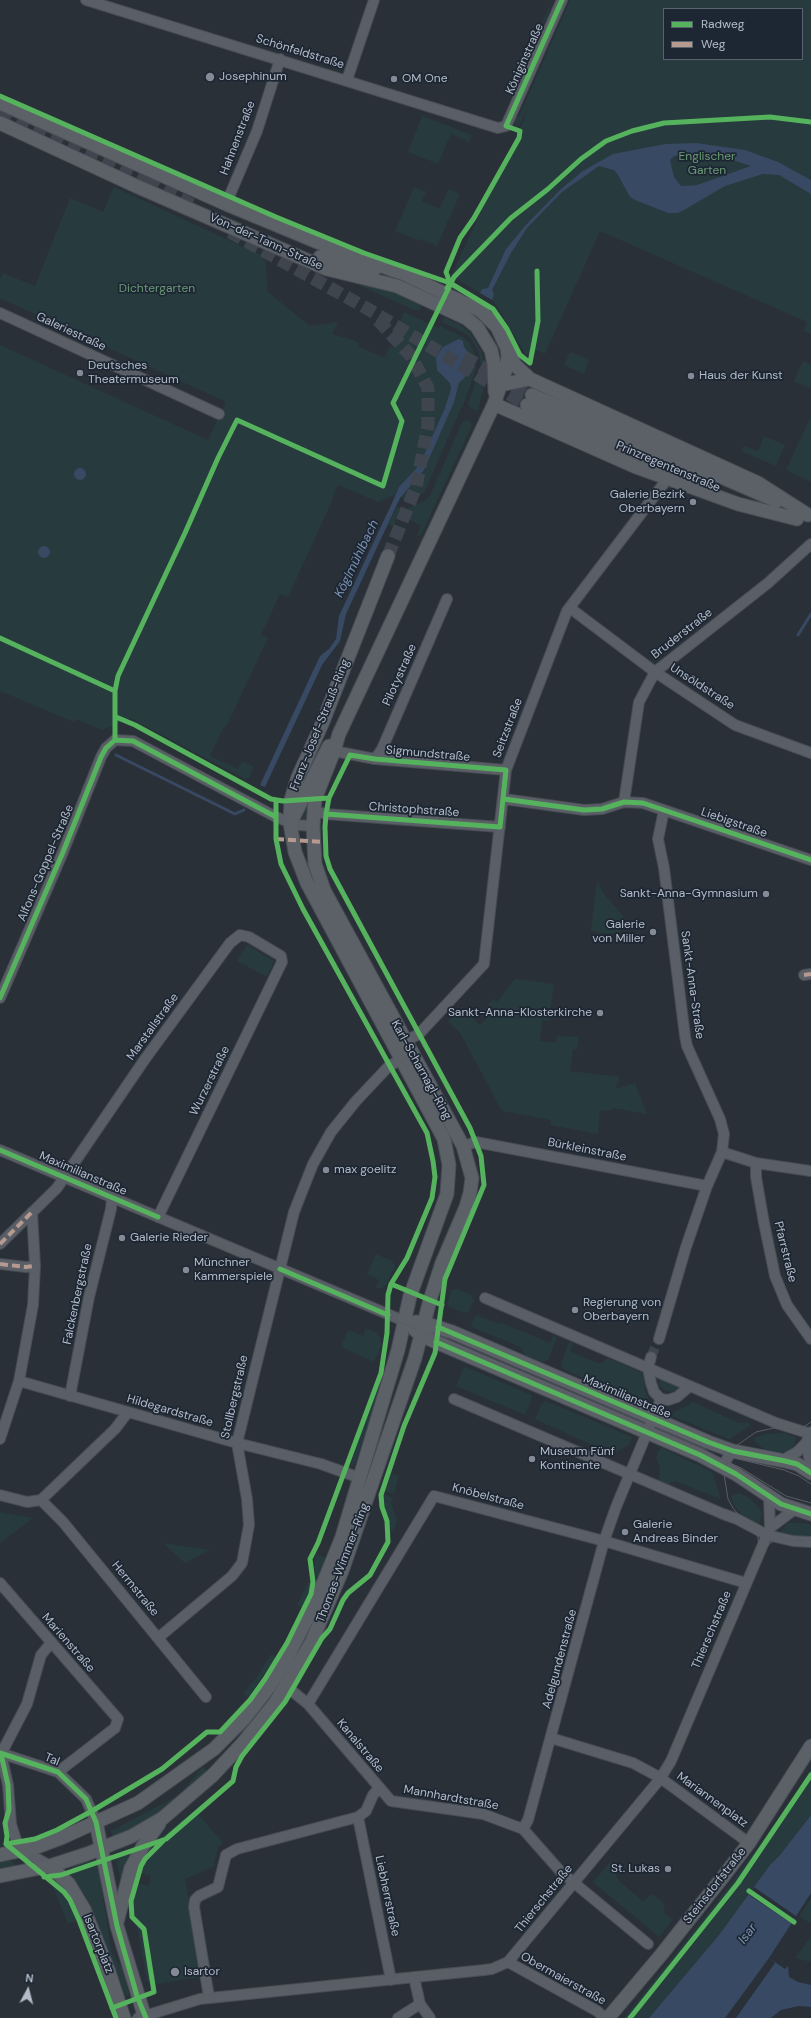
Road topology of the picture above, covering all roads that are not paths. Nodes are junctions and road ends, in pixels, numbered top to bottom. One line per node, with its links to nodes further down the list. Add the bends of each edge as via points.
1 (86, 0): 4 (street, Schönfeldstraße)
2 (374, 0): 5 (street)
3 (562, 0): 8 (street, Königinstraße)
4 (280, 59): 5 (street, Schönfeldstraße); 11 (street, Hahnenstraße, via 257,131)
5 (347, 80): 8 (street, Schönfeldstraße, via 498,128)
6 (0, 103): 9 (main road, Von-der-Tann-Straße)
7 (0, 122): 10 (main road, Von-der-Tann-Straße)
8 (506, 126)
9 (147, 169): 10 (main road, via 140,172); 11 (main road, Von-der-Tann-Straße)
10 (136, 186): 17 (main road, Von-der-Tann-Straße, via 327,269 397,286 466,318 477,326 488,344)
11 (226, 204): 13 (main road, Von-der-Tann-Straße, via 344,253)
12 (207, 206): 13 (main road, via 335,262 352,267)
13 (402, 273): 15 (main road, Von-der-Tann-Straße, via 486,315 497,327)
14 (0, 313): 20 (street, Galeriestraße)
15 (507, 348): 16 (main road, Von-der-Tann-Straße, via 515,365); 17 (main road, Franz-Josef-Strauß-Ring, via 508,361)
16 (530, 379): 17 (main road); 22 (main road, Von-der-Tann-Straße, via 758,483)
17 (499, 385): 19 (main road, Franz-Josef-Strauß-Ring)
18 (529, 400): 22 (main road, Prinzregentenstraße, via 691,477)
19 (494, 404): 21 (main road, via 636,467); 28 (main road, Franz-Josef-Strauß-Ring)
20 (219, 414)
21 (668, 478): 22 (main road, via 738,504); 26 (street, Seitzstraße)
22 (807, 518)
23 (811, 544): 27 (street, Bruderstraße, via 768,583)
24 (388, 556): 37 (main road, Franz-Josef-Strauß-Ring, via 322,724 298,777 290,800)
25 (447, 599): 31 (street, Pilotystraße, via 382,749)
26 (570, 608): 27 (street, Unsöldstraße); 32 (street, Seitzstraße)
27 (655, 672): 30 (street, Unsöldstraße, via 735,725); 34 (street, Bruderstraße, via 639,702)
28 (339, 734): 29 (main road, Franz-Josef-Strauß-Ring); 37 (main road, Franz-Josef-Strauß-Ring, via 326,749)
29 (334, 751): 31 (street, Sigmundstraße); 36 (main road, Franz-Josef-Strauß-Ring, via 320,786)
30 (811, 752)
31 (375, 759): 32 (street, Sigmundstraße)
32 (506, 770): 33 (street, Seitzstraße)
33 (504, 799): 34 (street, via 584,810 602,809); 39 (street, Seitzstraße)
34 (624, 802): 35 (street, Liebigstraße, via 650,805)
35 (664, 810): 40 (street, Liebigstraße); 47 (street, Sankt-Anna-Straße, via 658,839 664,868 685,1036 687,1046 720,1119 724,1134)
36 (314, 811): 38 (main road, Karl-Scharnagl-Ring); 39 (street, Christophstraße)
37 (290, 823): 38 (street); 42 (street, Alfons-Goppel-Straße, via 133,740 115,740 101,757); 44 (main road, Karl-Scharnagl-Ring, via 299,864)
38 (313, 826): 43 (main road, Karl-Scharnagl-Ring, via 315,864 324,890)
39 (500, 827): 43 (street, Seitzstraße, via 484,964 419,1034)
40 (811, 860)
41 (281, 956): 50 (street, Marstallstraße, via 249,937 240,935 230,944 145,1059); 56 (street, Wurzerstraße, via 282,962)
42 (0, 998)
43 (406, 1041): 45 (main road, Karl-Scharnagl-Ring)
44 (402, 1059): 52 (main road, Karl-Scharnagl-Ring, via 446,1143); 60 (street, Stollbergstraße, via 388,1066 356,1101 321,1148 294,1212)
45 (463, 1146): 51 (main road, Karl-Scharnagl-Ring); 53 (street, Bürkleinstraße, via 476,1142)
46 (0, 1150): 50 (street, Maximilianstraße)
47 (722, 1152): 48 (street); 53 (street, Sankt-Anna-Straße)
48 (756, 1163): 49 (street); 65 (street, Pfarrstraße, via 756,1177 775,1276 787,1305)
49 (811, 1171)
50 (64, 1177): 54 (street, Maximilianstraße); 55 (street, via 57,1188)
51 (472, 1178): 52 (main road, via 461,1174); 63 (main road, Karl-Scharnagl-Ring, via 466,1207 442,1263)
52 (449, 1180): 62 (main road, Karl-Scharnagl-Ring, via 447,1194 410,1296)
53 (707, 1186): 64 (street, Sankt-Anna-Straße, via 683,1254)
54 (112, 1197): 56 (street, Maximilianstraße); 70 (street, Falckenbergstraße)
55 (32, 1212): 57 (street); 59 (street)
56 (158, 1217): 60 (street, Maximilianstraße)
57 (0, 1244)
58 (0, 1264): 59 (street)
59 (35, 1266): 68 (street, via 33,1305)
60 (280, 1269): 62 (street, Maximilianstraße); 79 (street, Stollbergstraße)
61 (485, 1298): 67 (street)
62 (404, 1321): 63 (main road, Maximilianstraße); 74 (main road, Thomas-Wimmer-Ring)
63 (423, 1329): 75 (main road, Thomas-Wimmer-Ring); 76 (main road, Maximilianstraße)
64 (658, 1339)
65 (811, 1339)
66 (651, 1358): 67 (street)
67 (648, 1368): 69 (street); 72 (street, via 652,1388)
68 (19, 1381): 70 (street, Hildegardstraße); 78 (street)
69 (690, 1386): 72 (street, via 677,1397); 77 (street)
70 (70, 1396): 73 (street, Hildegardstraße)
71 (454, 1399): 85 (street)
72 (660, 1399): 76 (street)
73 (128, 1412): 79 (street, Hildegardstraße); 89 (street, via 115,1429)
74 (378, 1415): 75 (main road, via 384,1425); 86 (main road, Thomas-Wimmer-Ring)
75 (392, 1425): 99 (main road, Thomas-Wimmer-Ring, via 335,1589 311,1643)
76 (651, 1425): 80 (main road, Maximilianstraße); 82 (main road, Maximilianstraße); 85 (street, Adelgundenstraße)
77 (810, 1436): 81 (street, via 797,1452); 83 (street)
78 (0, 1439)
79 (237, 1443): 86 (street, Hildegardstraße, via 321,1464); 97 (street, Stollbergstraße, via 249,1525 242,1563 232,1576)
80 (732, 1450): 81 (main road, Maximilianstraße); 82 (street)
81 (783, 1460): 84 (main road, Maximilianstraße, via 797,1464)
82 (723, 1466): 88 (main road, Maximilianstraße)
83 (811, 1467)
84 (811, 1473)
85 (630, 1475): 92 (street); 93 (street, Adelgundenstraße)
86 (360, 1478): 105 (main road, Thomas-Wimmer-Ring, via 330,1570 287,1658 244,1719 214,1750)
87 (0, 1495): 89 (street, via 27,1502)
88 (769, 1497): 90 (main road, Maximilianstraße); 92 (street, Thierschstraße)
89 (41, 1500): 97 (street, Herrnstraße, via 63,1522)
90 (795, 1510): 91 (main road, Maximilianstraße); 92 (street)
91 (811, 1514)
92 (769, 1531): 94 (street, via 793,1541); 96 (street, Thierschstraße)
93 (604, 1541): 96 (street, Knöbelstraße); 101 (street, Knöbelstraße, via 434,1496); 102 (street, Adelgundenstraße)
94 (811, 1542)
95 (0, 1583): 98 (street, Marienstraße)
96 (746, 1583): 108 (street, Thierschstraße, via 671,1761)
97 (158, 1638): 100 (street, Herrnstraße)
98 (51, 1642): 104 (street, via 41,1654 26,1704); 106 (street, Marienstraße, via 118,1719 116,1728)
99 (286, 1686): 101 (street, Kanalstraße); 107 (main road, Thomas-Wimmer-Ring, via 253,1731)
100 (206, 1697)
101 (308, 1704): 109 (street, Kanalstraße)
102 (551, 1738): 108 (street, Mariannenplatz, via 634,1762); 114 (street, Adelgundenstraße, via 527,1824)
103 (811, 1746): 116 (main road, Steinsdorfstraße)
104 (1, 1753): 106 (street, Tal); 110 (street, via 8,1786)
105 (199, 1760): 107 (main road, via 211,1764); 113 (main road, Thomas-Wimmer-Ring, via 138,1803)
106 (58, 1772): 113 (street, Tal, via 86,1799)
107 (213, 1775): 112 (main road, Thomas-Wimmer-Ring)
108 (660, 1779): 116 (street, Mariannenplatz); 122 (street, Thierschstraße)
109 (379, 1788): 111 (street, Kanalstraße, via 366,1811); 114 (street, Mannhardtstraße, via 391,1801 483,1814)
110 (5, 1811): 118 (street, via 16,1843)
111 (358, 1817): 127 (street, Liebherrstraße); 128 (street, via 230,1852 225,1858 218,1887 199,1896 194,1906)
112 (163, 1818): 117 (main road, Thomas-Wimmer-Ring, via 132,1836); 123 (main road, via 131,1868)
113 (96, 1822): 115 (main road); 117 (main road, Isartorplatz)
114 (522, 1829): 122 (street, via 561,1872)
115 (61, 1838): 118 (main road); 120 (main road, via 52,1855)
116 (748, 1843): 134 (main road, Steinsdorfstraße, via 661,1955)
117 (103, 1848): 120 (main road); 123 (main road, Isartorplatz)
118 (24, 1851): 119 (main road); 120 (street, Isartorplatz)
119 (0, 1855)
120 (50, 1866): 121 (main road); 131 (main road, Isartorplatz, via 69,1884 84,1910)
121 (0, 1876)
122 (575, 1882): 124 (street); 125 (street, Thierschstraße)
123 (116, 1926): 130 (main road, Isartorplatz)
124 (648, 1944)
125 (508, 1962): 126 (street, Thierschstraße, via 492,1969); 134 (street, Obermaierstraße)
126 (414, 1977): 127 (street, Thierschstraße); 129 (street)
127 (391, 1980): 128 (street, Thierschstraße)
128 (209, 1997): 130 (street, Thierschstraße, via 191,2000)
129 (420, 2004): 132 (street); 133 (street)
130 (142, 2017)
131 (124, 2018)
132 (398, 2018)
133 (430, 2018)
134 (607, 2018)

